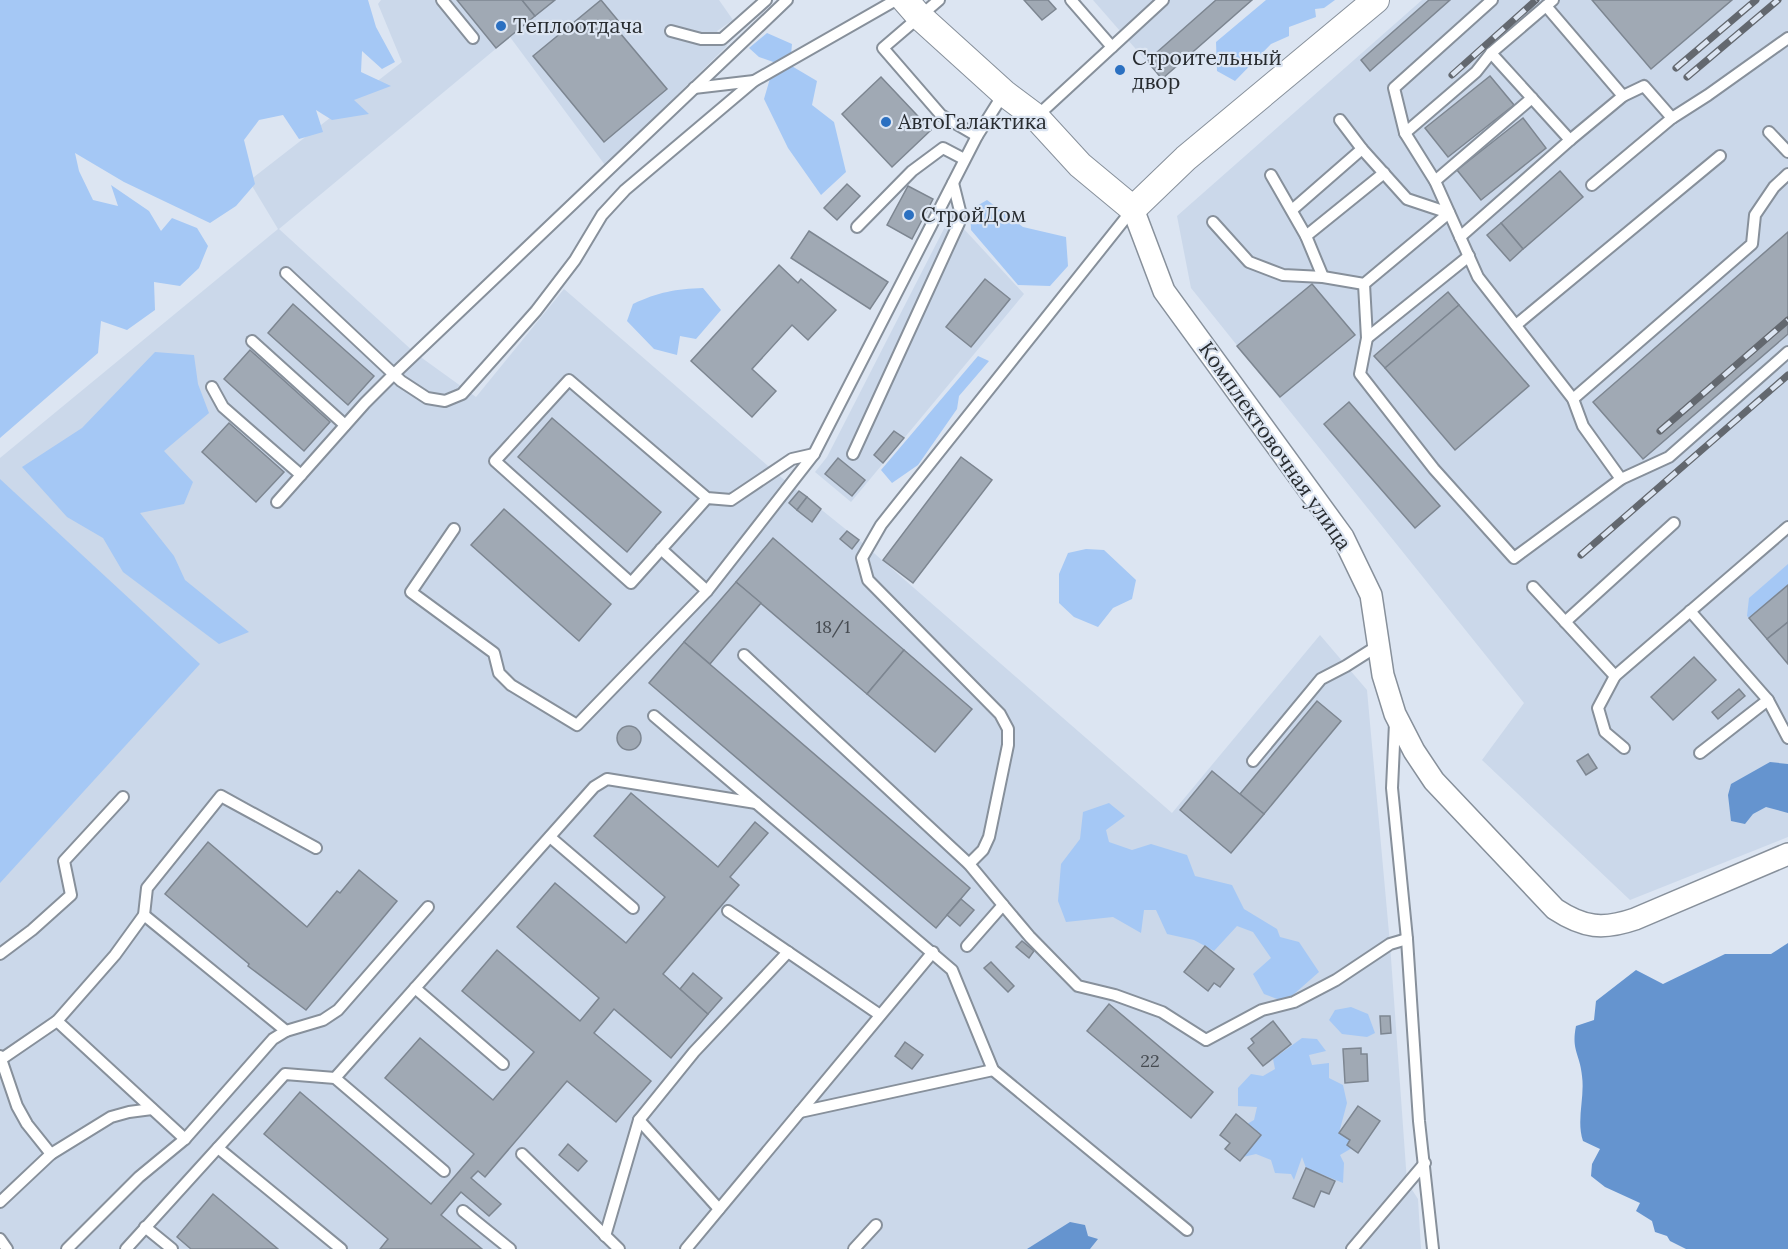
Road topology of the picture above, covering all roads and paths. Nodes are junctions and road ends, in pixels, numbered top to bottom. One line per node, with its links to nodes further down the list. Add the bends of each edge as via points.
1 (442, 0): 13 (lane)
2 (766, 0): 12 (lane, via 722,39 701,39)
3 (787, 0): 18 (lane)
4 (896, 0): 17 (lane)
5 (939, 0): 11 (lane)
6 (1071, 0): 15 (lane)
7 (1163, 0): 15 (lane)
8 (1376, 0): 39 (street, via 1186,158)
9 (1492, 0): 26 (lane, via 1394,88)
10 (1549, 3): 16 (lane); 20 (lane)
11 (912, 8): 19 (street, Комплектовочная улица); 27 (lane, via 883,48 941,115)
12 (671, 31)
13 (473, 38)
14 (1788, 38): 23 (lane)
15 (1112, 47): 22 (lane)
16 (1491, 53): 21 (lane); 26 (lane, via 1476,72)
17 (754, 81): 18 (lane); 54 (lane, via 625,190 602,215 575,260 536,311 462,394 445,401 427,398)
18 (694, 88): 54 (lane)
19 (1004, 93): 22 (street, Комплектовочная улица); 27 (lane)
20 (1623, 96): 23 (lane, via 1644,86); 28 (lane)
21 (1532, 98): 28 (lane); 36 (lane)
22 (1036, 117): 39 (street, Комплектовочная улица, via 1080,165)
23 (1672, 118): 38 (lane)
24 (1340, 120): 29 (lane)
25 (1769, 132): 30 (lane)
26 (1405, 133): 36 (lane)
27 (977, 136): 32 (lane)
28 (1570, 140): 45 (lane)
29 (1362, 149): 33 (lane); 40 (lane)
30 (1788, 152)
31 (1720, 156): 50 (lane)
32 (964, 159): 37 (lane); 43 (lane, via 943,148 912,171)
33 (1384, 173): 41 (lane, via 1407,199); 44 (lane)
34 (1788, 174): 56 (lane, via 1773,187 1755,215 1752,244)
35 (1271, 175): 40 (lane)
36 (1435, 181): 41 (lane)
37 (953, 183): 58 (lane); 59 (lane, via 960,211 958,223)
38 (1592, 184)
39 (1133, 210): 72 (street, Комплектовочная улица, via 1164,291 1343,537 1371,595); 87 (lane, via 881,525 862,558 868,580 1000,714 1008,729 989,837)
40 (1292, 210): 44 (lane)
41 (1449, 213): 45 (lane); 49 (lane)
42 (1213, 222): 48 (lane, via 1249,262 1283,275)
43 (857, 227)
44 (1306, 236): 48 (lane)
45 (1460, 237): 46 (lane)
46 (1468, 256): 50 (lane, via 1478,277); 51 (lane)
47 (286, 273): 54 (lane)
48 (1323, 276): 49 (lane)
49 (1365, 284): 51 (lane)
50 (1516, 326): 56 (lane)
51 (1367, 338): 61 (lane, via 1360,374 1434,469 1514,558)
52 (252, 340): 57 (lane)
53 (1788, 352): 61 (lane, via 1669,457)
54 (394, 374): 57 (lane)
55 (212, 387): 60 (lane, via 223,407)
56 (1573, 399): 61 (lane, via 1583,426)
57 (345, 425): 60 (lane)
58 (814, 454): 62 (lane, via 792,459 731,500); 69 (lane)
59 (853, 454)
60 (301, 475): 63 (lane)
61 (1621, 479)
62 (707, 498): 67 (lane); 67 (lane, via 569,380 495,461 631,583)
63 (277, 502)
64 (1674, 523): 71 (lane)
65 (1788, 527): 70 (lane)
66 (454, 529): 69 (lane, via 411,592 494,653 499,673 511,685 576,725)
67 (661, 549): 69 (lane)
68 (1533, 587): 71 (lane)
69 (707, 591)
70 (1690, 611): 74 (lane); 75 (lane)
71 (1565, 622): 74 (lane)
72 (1379, 645): 76 (street, Комплектовочная улица); 81 (lane, via 1321,679)
73 (744, 655): 87 (lane)
74 (1615, 676): 79 (lane, via 1598,708 1605,732)
75 (1768, 700): 78 (lane); 80 (lane)
76 (1395, 714): 86 (street, Комплектовочная улица, via 1434,781 1555,909 1584,924 1601,927 1635,919); 93 (lane, via 1392,788)
77 (654, 716): 83 (lane)
78 (1788, 738)
79 (1624, 748)
80 (1700, 753)
81 (1253, 761)
82 (123, 797): 97 (lane, via 64,861 71,895)
83 (756, 803): 84 (lane, via 607,779 594,787); 96 (lane)
84 (550, 837): 90 (lane); 98 (lane)
85 (316, 848): 92 (lane, via 221,796 147,888)
86 (1788, 854)
87 (969, 864): 88 (lane)
88 (1003, 905): 93 (lane, via 1078,986 1162,1012 1206,1040 1262,1010 1294,1002 1390,944); 94 (lane)
89 (428, 907): 101 (lane, via 338,1010 323,1020)
90 (633, 908)
91 (728, 911): 95 (lane)
92 (144, 915): 100 (lane); 101 (lane)
93 (1407, 939): 113 (lane)
94 (967, 946)
95 (788, 951): 99 (lane); 108 (lane, via 694,1052)
96 (933, 952): 99 (lane); 104 (lane, via 952,970)
97 (0, 954)
98 (415, 988): 103 (lane); 105 (lane)
99 (880, 1015): 107 (lane)
100 (57, 1021): 102 (lane); 106 (lane)
101 (286, 1031): 109 (lane, via 273,1039)
102 (1, 1058): 111 (lane, via 17,1106)
103 (503, 1064)
104 (993, 1070): 107 (lane); 120 (lane)
105 (335, 1078): 110 (lane, via 285,1074); 114 (lane)
106 (152, 1109): 109 (lane); 111 (lane, via 111,1117)
107 (800, 1112): 116 (lane)
108 (639, 1120): 116 (lane); 121 (lane)
109 (184, 1139): 124 (lane)
110 (218, 1148): 119 (lane); 127 (lane)
111 (51, 1154): 115 (lane)
112 (522, 1154): 121 (lane)
113 (1425, 1163): 132 (lane); 133 (lane)
114 (444, 1172)
115 (0, 1202)
116 (719, 1209): 130 (lane)
117 (462, 1211): 128 (lane)
118 (876, 1225): 131 (lane)
119 (146, 1227): 125 (lane); 126 (lane)
120 (1187, 1230)
121 (605, 1236): 129 (lane)
122 (0, 1239): 123 (lane)
123 (7, 1249)
124 (67, 1249)
125 (126, 1249)
126 (172, 1249)
127 (341, 1249)
128 (510, 1249)
129 (619, 1249)
130 (686, 1249)
131 (854, 1249)
132 (1352, 1249)
133 (1433, 1249)

